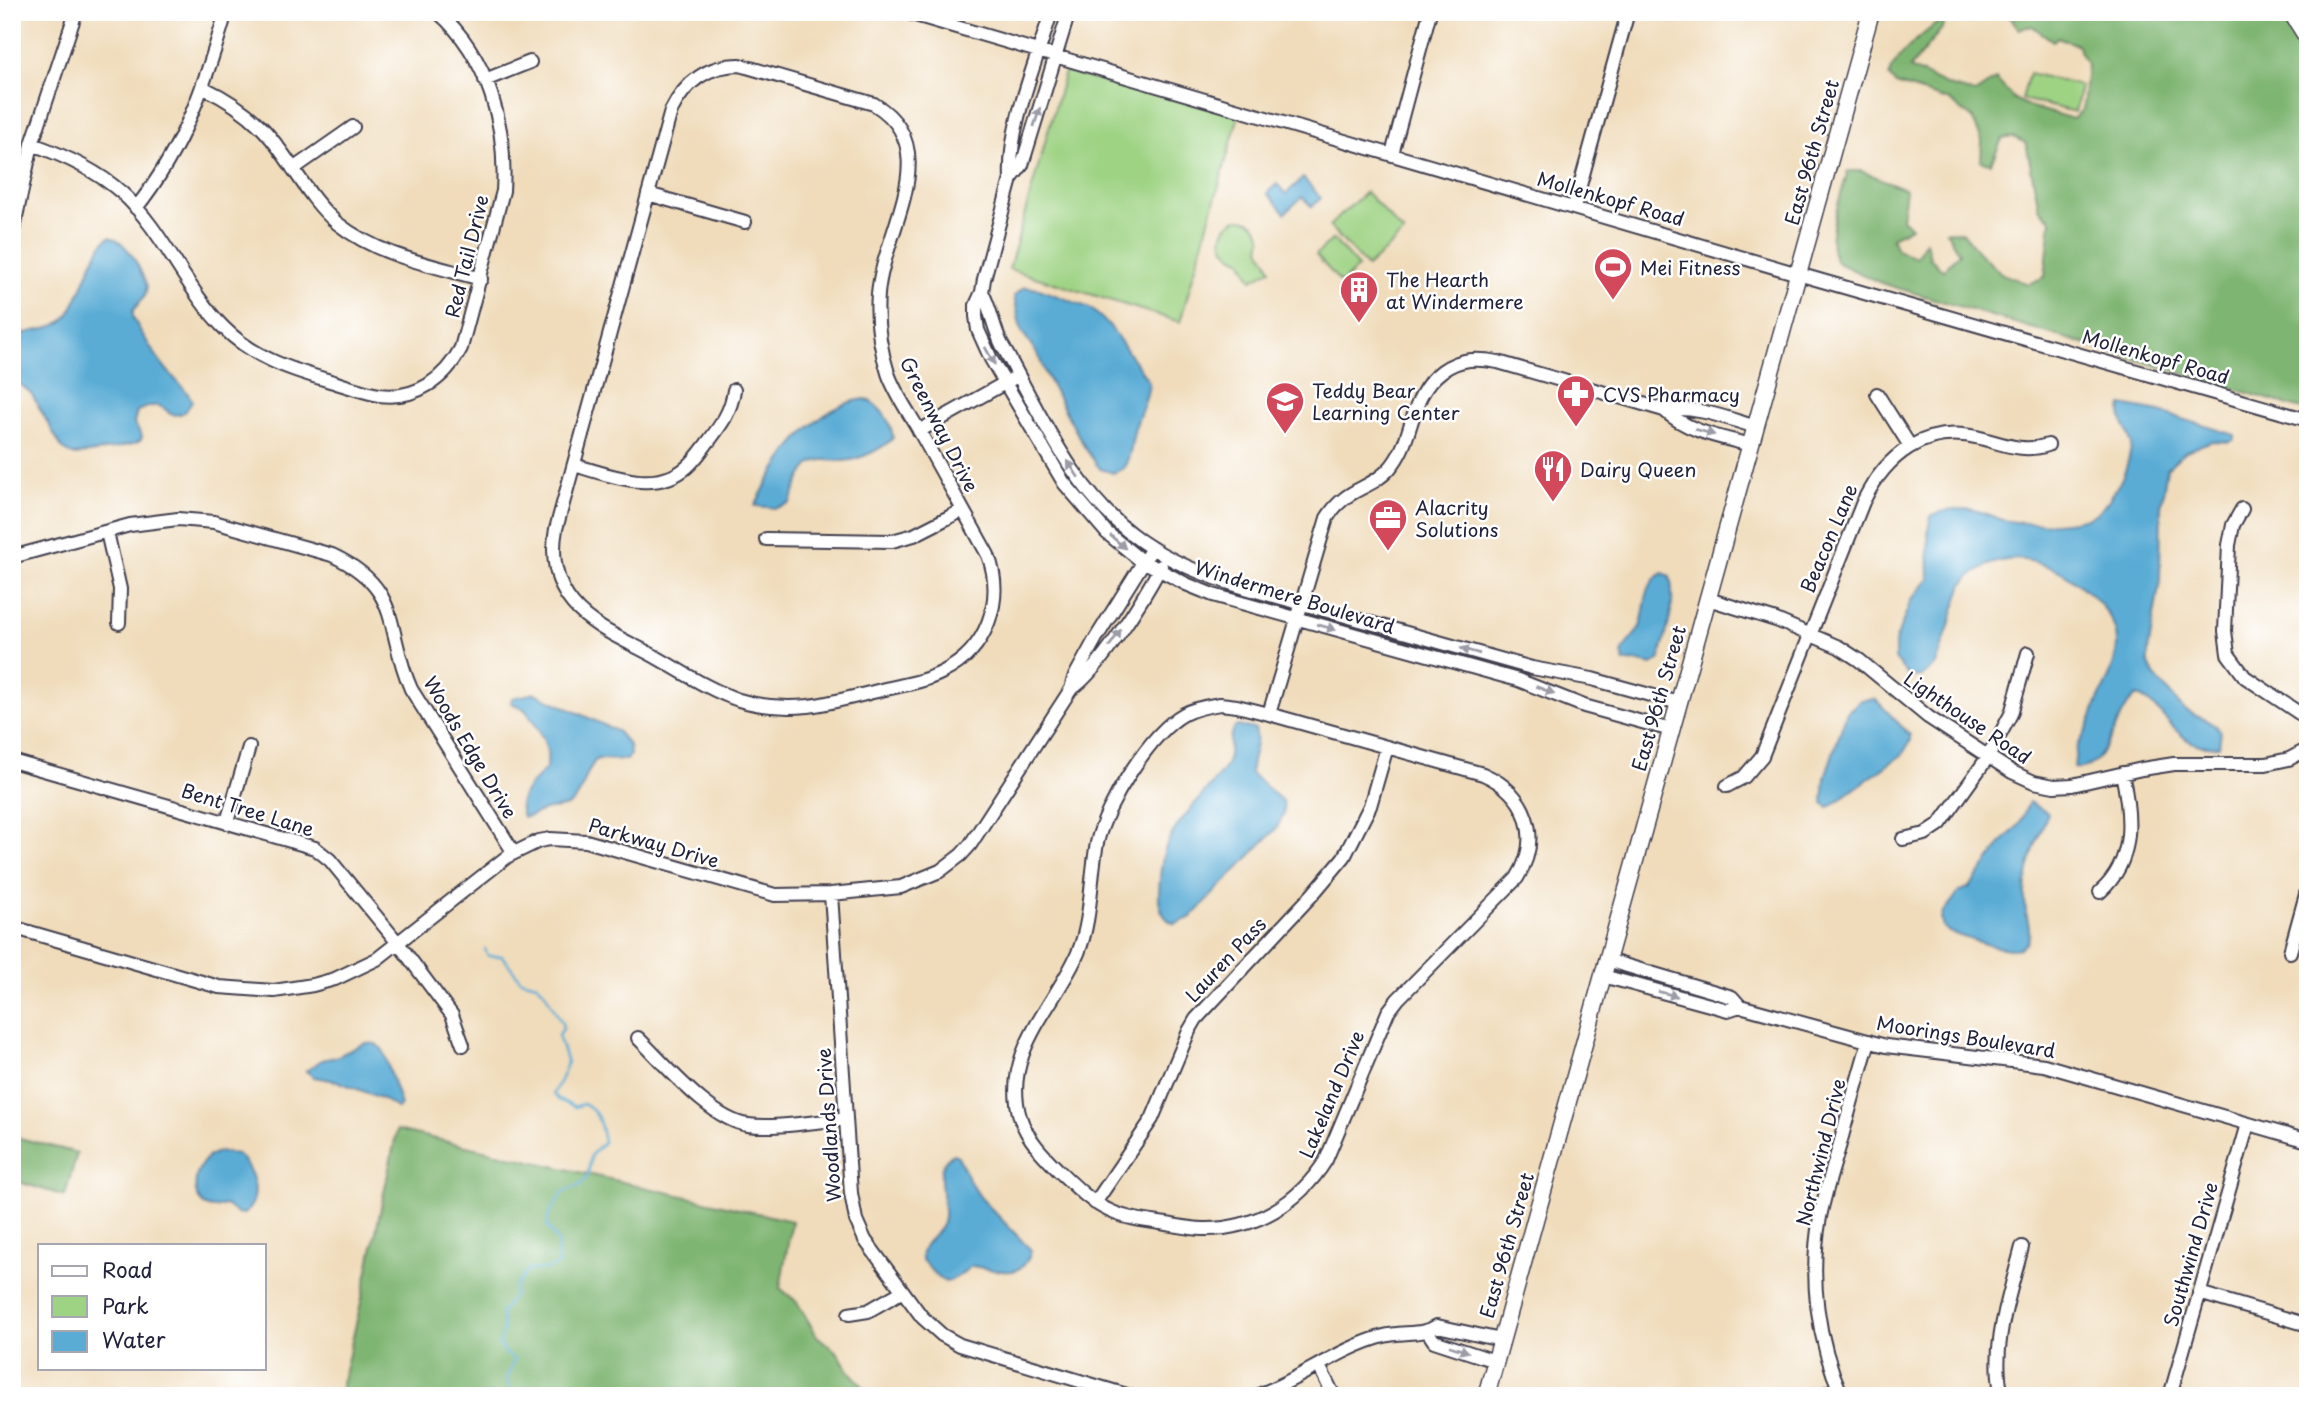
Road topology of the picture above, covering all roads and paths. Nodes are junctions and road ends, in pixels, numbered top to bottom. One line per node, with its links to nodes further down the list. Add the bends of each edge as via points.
1 (76, 12): 18 (street)
2 (226, 12): 16 (street)
3 (438, 12): 15 (street, Red Tail Drive, via 460,37)
4 (905, 12): 12 (street, Mollenkopf Road)
5 (1051, 12): 12 (street, Windermere Boulevard)
6 (1069, 12): 13 (street, Windermere Boulevard)
7 (1430, 12): 19 (street)
8 (1628, 12): 23 (street)
9 (1871, 12): 27 (main road, East 96th Street)
10 (2291, 12): 11 (main road)
11 (2308, 39)
12 (1037, 51): 13 (street, Mollenkopf Road); 21 (street, Windermere Boulevard, via 1015,136)
13 (1056, 57): 19 (street, Mollenkopf Road); 21 (street, Windermere Boulevard, one-way to 13, via 1022,165)
14 (530, 62): 15 (street)
15 (485, 80): 28 (street, Red Tail Drive, via 500,125 504,168 500,207)
16 (204, 88): 20 (street, via 262,127); 24 (street, via 183,134)
17 (352, 127): 20 (street)
18 (32, 144): 24 (street, via 100,177); 26 (street)
19 (1392, 154): 23 (street, Mollenkopf Road)
20 (293, 169): 28 (street, via 326,213 368,244)
21 (1011, 179): 29 (street, Windermere Boulevard)
22 (648, 194): 25 (street); 37 (street, Greenway Drive, via 677,98 709,71 749,66 883,109 906,140 910,162 882,270 879,332 888,373); 41 (street, Greenway Drive)
23 (1574, 207): 27 (street, Mollenkopf Road)
24 (136, 208): 28 (street, Red Tail Drive, via 217,321 237,340 283,367 374,394 397,395 427,386 452,366)
25 (745, 222)
26 (12, 235)
27 (1798, 274): 35 (street, Mollenkopf Road); 36 (main road, East 96th Street)
28 (481, 279)
29 (982, 292): 30 (street, Windermere Boulevard, via 995,332); 31 (street, Windermere Boulevard, one-way to 31, via 976,305 978,330)
30 (1018, 375): 31 (street); 46 (street, Windermere Boulevard, one-way to 30, via 1125,529 1093,496)
31 (1005, 383): 37 (street); 49 (street, Windermere Boulevard, one-way to 49, via 1064,483 1107,533)
32 (734, 390): 41 (street, via 731,409 720,427 688,467 671,477 635,481)
33 (1877, 394): 40 (street)
34 (1664, 410): 36 (street, via 1690,409); 38 (street, one-way to 38, via 1694,429); 52 (street, via 1498,362 1467,360 1447,367 1421,393 1391,467 1344,497 1327,518)
35 (2308, 420)
36 (1756, 427): 38 (main road, East 96th Street)
37 (919, 431): 43 (street, Greenway Drive)
38 (1751, 445): 51 (main road, East 96th Street)
39 (2049, 445): 40 (street, Beacon Lane, via 2016,448 1956,435)
40 (1910, 446): 55 (street, Beacon Lane, via 1882,469 1869,489)
41 (574, 465): 43 (street, Greenway Drive, via 554,552 558,578 572,603 592,622 692,678 741,700 791,708 828,704 931,678 970,654 991,617 995,587 988,555)
42 (2242, 509): 60 (street, via 2229,545 2228,654 2245,677)
43 (962, 510): 45 (street, via 892,541)
44 (107, 532): 48 (street, Woods Edge Drive); 54 (street, via 120,589); 71 (street, Woods Edge Drive, via 156,520 204,520 332,555 362,572 379,590 388,609 411,689)
45 (766, 539)
46 (1152, 548): 47 (street, Windermere Boulevard); 49 (street, Parkway Drive)
47 (1166, 556): 50 (street, Parkway Drive); 52 (street, Windermere Boulevard, via 1219,580)
48 (12, 557)
49 (1143, 562): 50 (street, Windermere Boulevard); 57 (street, Parkway Drive)
50 (1158, 570): 53 (street, Windermere Boulevard, via 1199,590); 57 (street, Parkway Drive, one-way to 50, via 1082,682 1113,642)
51 (1708, 599): 55 (street, Lighthouse Road); 58 (main road, East 96th Street)
52 (1300, 603): 53 (street); 58 (street, Windermere Boulevard, one-way to 52, via 1532,668)
53 (1296, 619): 59 (street); 61 (street, Windermere Boulevard, one-way to 61, via 1518,680 1584,706)
54 (119, 624)
55 (1809, 634): 65 (street, Lighthouse Road, via 1851,654 1902,698); 68 (street, Beacon Lane, via 1762,756 1747,774)
56 (2028, 653): 65 (street, via 2011,714)
57 (1071, 689): 74 (street, Parkway Drive, via 961,855 926,878 901,887)
58 (1679, 703): 61 (main road, East 96th Street)
59 (1269, 714): 63 (street, Lakeland Drive); 85 (street, Lakeland Drive, via 1220,704 1183,714 1153,742 1124,783 1102,827 1082,942 1029,1037 1017,1087 1020,1117 1035,1146)
60 (2308, 719)
61 (1671, 730): 78 (main road, East 96th Street)
62 (249, 747): 69 (street)
63 (1387, 747): 85 (street, Lauren Pass, via 1370,806 1344,856 1196,1019 1152,1119); 85 (street, Lakeland Drive, via 1483,774 1511,791 1522,808 1530,842 1517,878 1388,1012 1326,1160 1294,1198 1256,1220 1203,1229 1143,1221)
64 (2308, 749): 67 (street, Lighthouse Road, via 2266,764 2179,764)
65 (1988, 757): 67 (street, Lighthouse Road, via 2020,777 2048,785 2072,785); 70 (street, via 1941,824)
66 (12, 761): 69 (street, Bent Tree Lane)
67 (2122, 774): 73 (street, via 2129,807 2128,840 2122,862)
68 (1727, 786)
69 (227, 822): 76 (street, Bent Tree Lane, via 307,844 323,853)
70 (1903, 839)
71 (514, 853): 74 (street, Parkway Drive, via 539,841 574,839 760,892); 76 (street, Parkway Drive)
72 (2308, 887): 77 (street)
73 (2100, 892)
74 (831, 894): 82 (street, Woodlands Drive)
75 (12, 927): 76 (street, Parkway Drive, via 219,987 274,991 335,979)
76 (398, 943): 81 (street, Bent Tree Lane, via 452,1015)
77 (2290, 952)
78 (1605, 968): 80 (street, Moorings Boulevard, via 1728,1010 1740,1006); 92 (main road, East 96th Street)
79 (638, 1038): 82 (street, via 712,1110 734,1122 758,1126)
80 (1869, 1041): 83 (street, Moorings Boulevard, via 2039,1063); 95 (street, Northwind Drive, via 1823,1202 1816,1248 1819,1322)
81 (463, 1045)
82 (846, 1119): 87 (street, Woodlands Drive, via 856,1220 865,1240)
83 (2248, 1124): 84 (street, Moorings Boulevard); 88 (street, Southwind Drive)
84 (2308, 1141)
85 (1095, 1203)
86 (2022, 1247): 101 (street, via 1998,1348)
87 (903, 1291): 89 (street, via 868,1311); 96 (street, Woodlands Drive, via 931,1327 952,1342)
88 (2199, 1293): 90 (street); 102 (street, Southwind Drive)
89 (849, 1314)
90 (2308, 1325)
91 (1428, 1332): 92 (street, via 1437,1326); 93 (street, one-way to 93, via 1434,1341); 94 (street, via 1385,1336)
92 (1501, 1340): 93 (main road, East 96th Street)
93 (1495, 1360): 99 (main road, East 96th Street)
94 (1319, 1366): 97 (street); 98 (street)
95 (1840, 1392): 100 (street)
96 (1130, 1396)
97 (1255, 1396)
98 (1334, 1396)
99 (1486, 1396)
100 (1819, 1396)
101 (2002, 1396)
102 (2170, 1396)

